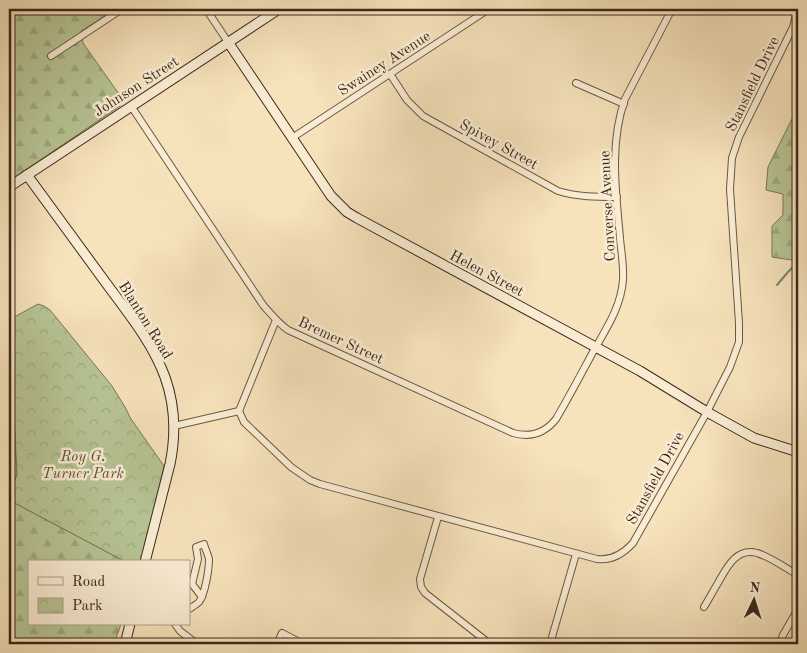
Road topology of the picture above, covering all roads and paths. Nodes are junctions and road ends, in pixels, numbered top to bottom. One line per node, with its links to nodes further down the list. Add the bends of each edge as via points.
1 (122, 9): 8 (street)
2 (206, 9): 7 (street)
3 (279, 9): 7 (street, Johnson Street)
4 (489, 9): 9 (street, Swainey Avenue)
5 (672, 9): 11 (street, Converse Avenue)
6 (795, 9): 20 (street, Stansfield Drive, via 793,27 739,137 732,158 730,189 739,342 730,368)
7 (228, 42): 12 (street, Johnson Street); 13 (street, Helen Street)
8 (51, 56)
9 (390, 74): 13 (street, Swainey Avenue); 16 (street, Spivey Street, via 407,100 423,116 558,191 577,196)
10 (576, 83): 11 (street)
11 (624, 104): 16 (street, Converse Avenue, via 616,146)
12 (131, 106): 14 (street, Johnson Street); 17 (street, Bremer Street)
13 (292, 138): 18 (street, Helen Street, via 331,196 357,218)
14 (27, 175): 15 (street, Johnson Street); 21 (street, Blanton Road, via 150,347 168,389)
15 (9, 187)
16 (617, 197): 18 (street, Converse Avenue, via 623,280 615,313)
17 (276, 320): 18 (street, Bremer Street, via 288,330 520,435 539,433 552,425); 19 (street)
18 (596, 347): 20 (street, Helen Street)
19 (239, 411): 21 (street); 23 (street, Stansfield Drive, via 244,422 291,467 310,480)
20 (707, 412): 22 (street, Helen Street, via 754,438); 24 (street, Stansfield Drive, via 628,548 608,559)
21 (174, 426): 25 (street, Blanton Road, via 170,464)
22 (797, 448)
23 (438, 517): 24 (street, Stansfield Drive); 38 (street, via 420,579 421,586 425,593)
24 (576, 554): 39 (street)
25 (146, 560)
26 (798, 575): 28 (street, via 759,553 744,553 729,564)
27 (202, 596): 27 (street, via 209,558 204,544 196,547 198,559 192,584); 29 (street)
28 (704, 607)
29 (190, 608)
30 (798, 609): 40 (street)
31 (130, 626): 33 (street)
32 (176, 626): 34 (street)
33 (125, 644)
34 (197, 644)
35 (278, 644): 36 (street, via 282,633)
36 (303, 644): 37 (street)
37 (331, 644)
38 (490, 644)
39 (550, 644)
40 (780, 644)

